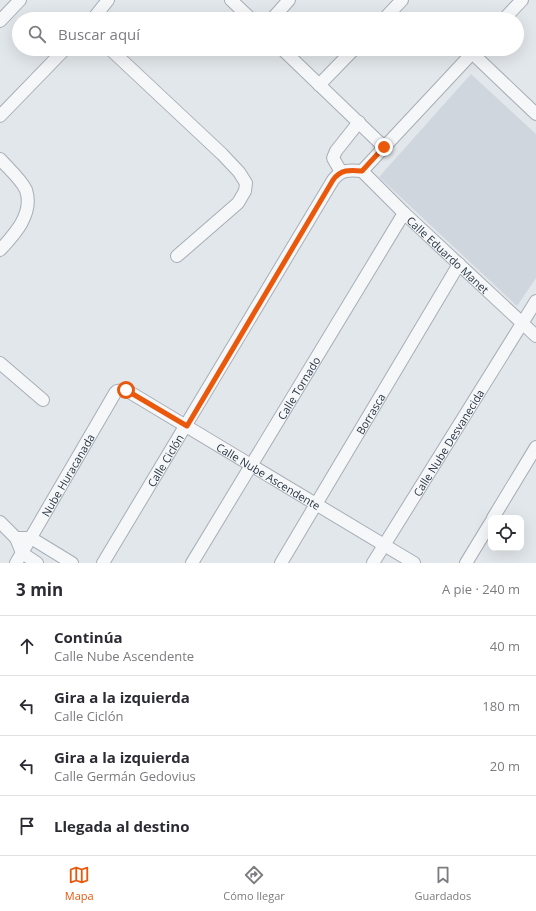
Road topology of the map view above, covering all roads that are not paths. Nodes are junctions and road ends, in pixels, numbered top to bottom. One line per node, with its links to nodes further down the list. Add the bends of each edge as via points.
1 (20, 0): 12 (street)
2 (108, 0): 7 (street)
3 (231, 0): 8 (street)
4 (289, 0): 9 (street)
5 (402, 0): 10 (street)
6 (522, 0): 11 (street)
7 (99, 12)
8 (244, 12)
9 (278, 12)
10 (391, 12)
11 (511, 12)
12 (0, 21)
13 (58, 56): 21 (street)
14 (117, 56): 29 (street, via 222,154 246,183 245,192 238,203)
15 (289, 56): 19 (street)
16 (347, 56): 19 (street)
17 (469, 56): 23 (street)
18 (479, 56): 20 (street)
19 (319, 85): 22 (street)
20 (536, 114)
21 (0, 116)
22 (358, 122): 23 (street); 26 (street, via 333,158)
23 (384, 147): 25 (street)
24 (0, 159): 28 (street, via 22,184 27,200 26,211 19,227)
25 (362, 171): 26 (street); 27 (street, Calle Eduardo Manet)
26 (341, 172): 37 (street, Calle Ciclón, via 333,180)
27 (404, 213): 30 (street, Calle Eduardo Manet); 39 (street, Calle Tornado)
28 (0, 250)
29 (177, 256)
30 (459, 264): 32 (street, Calle Eduardo Manet); 40 (street, Borrasca)
31 (536, 301): 32 (street, Calle Nube Desvanecida)
32 (522, 322): 33 (street, Calle Eduardo Manet); 46 (street, Calle Nube Desvanecida)
33 (536, 336)
34 (0, 363): 36 (street)
35 (122, 390): 37 (street, Calle Nube Ascendente); 45 (street, Nube Huracanada, via 115,393)
36 (42, 400)
37 (187, 426): 39 (street, Calle Nube Ascendente); 50 (street, Calle Ciclón)
38 (536, 447): 41 (street)
39 (252, 465): 40 (street, Calle Nube Ascendente); 51 (street, Calle Tornado)
40 (317, 505): 46 (street, Calle Nube Ascendente); 52 (street, Borrasca)
41 (495, 515)
42 (0, 522): 44 (street)
43 (488, 527): 55 (street)
44 (16, 538): 45 (street); 47 (street)
45 (31, 538): 47 (street, Nube Huracanada); 49 (street)
46 (384, 545): 53 (street, Calle Nube Desvanecida); 54 (street, Calle Nube Ascendente)
47 (19, 558): 48 (street)
48 (37, 563)
49 (72, 563)
50 (104, 563)
51 (192, 563)
52 (281, 563)
53 (373, 563)
54 (414, 563)
55 (466, 563)

